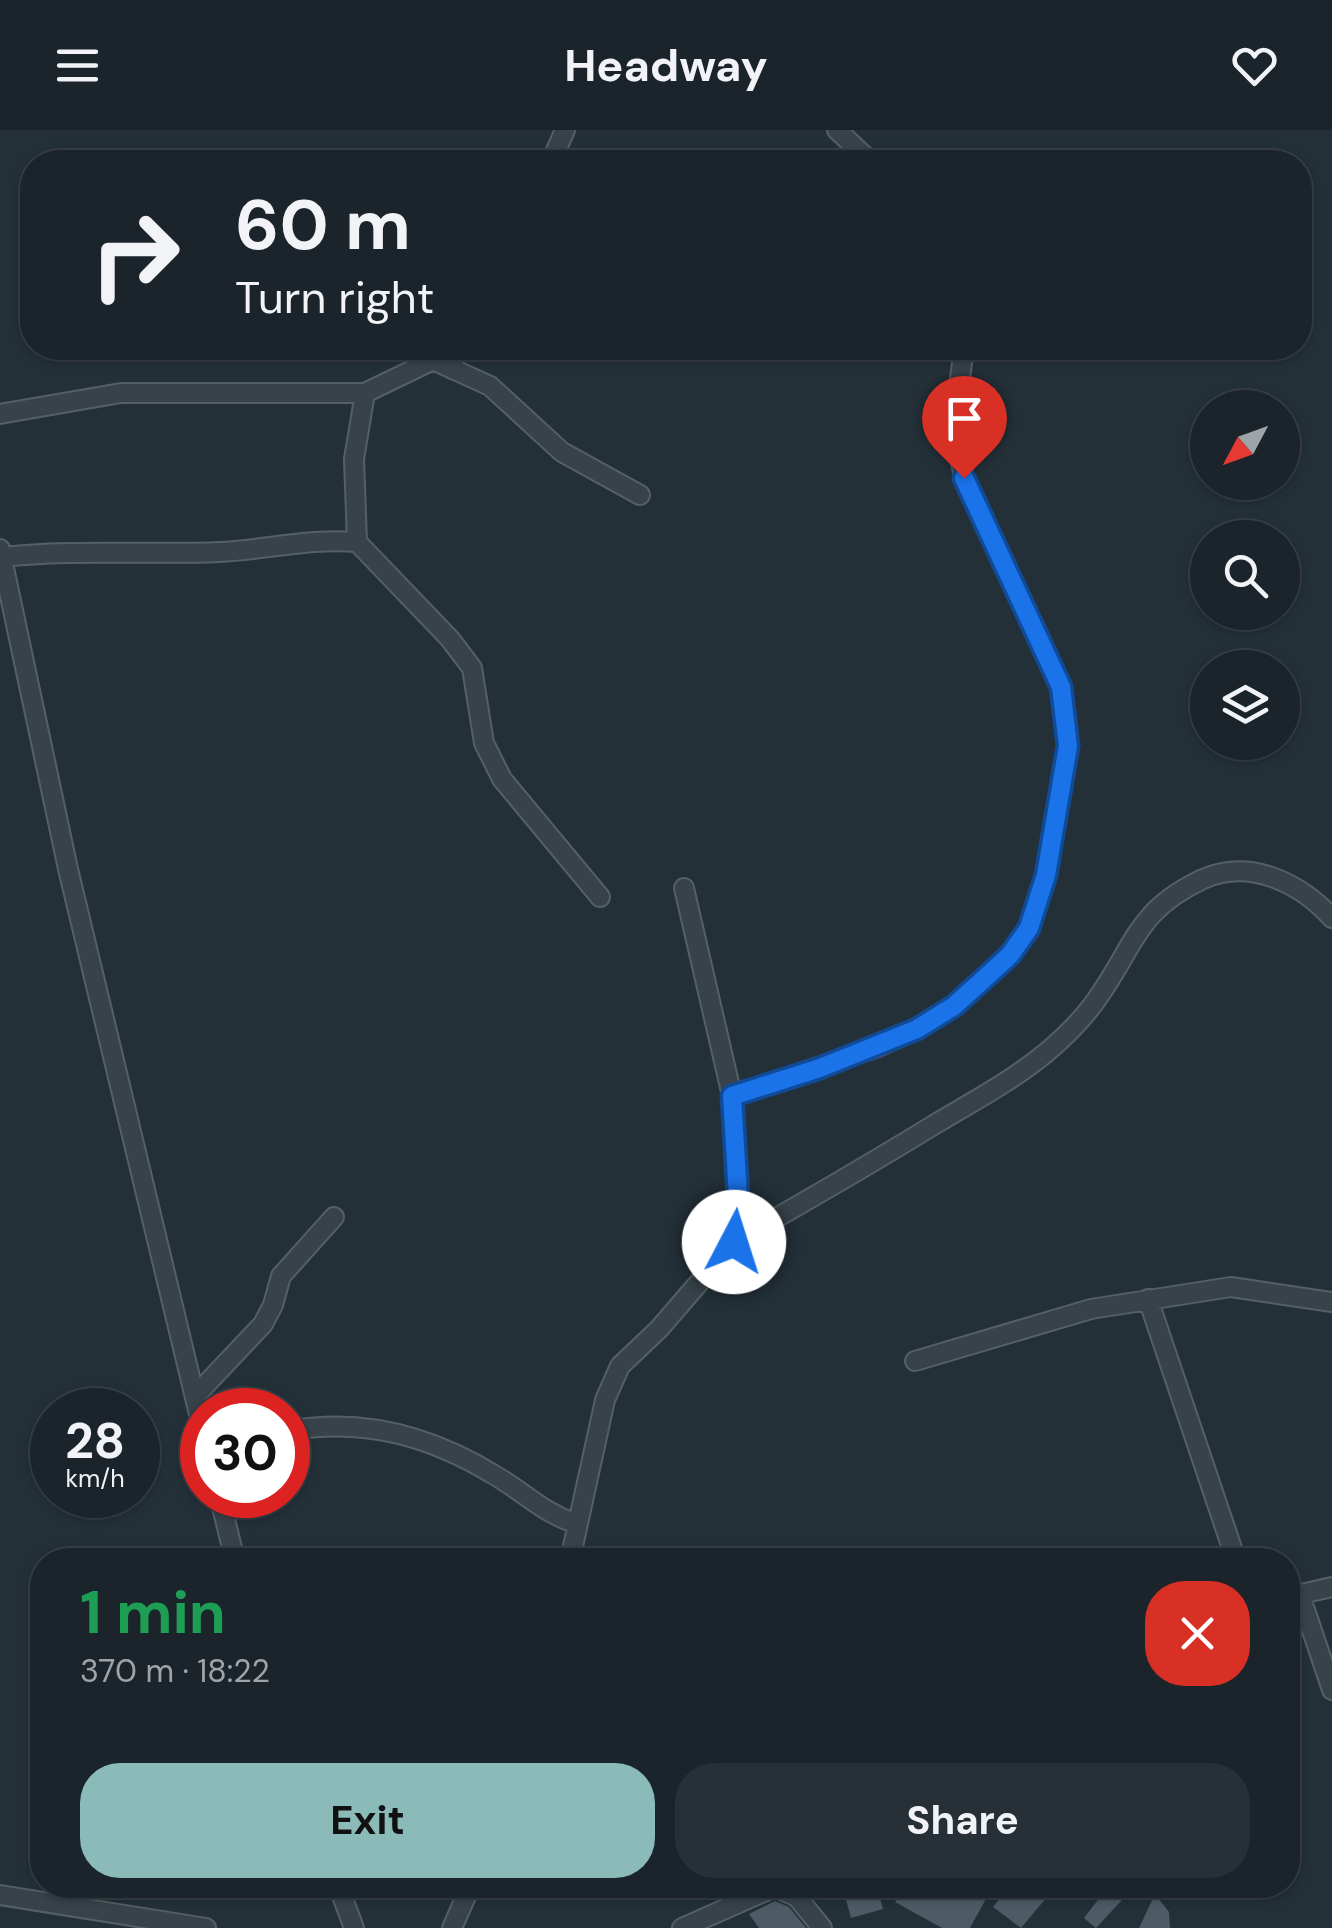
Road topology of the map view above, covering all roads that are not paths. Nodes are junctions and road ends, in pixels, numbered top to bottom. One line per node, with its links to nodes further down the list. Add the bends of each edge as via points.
1 (837, 130): 2 (street)
2 (858, 150)
3 (455, 360): 5 (street)
4 (962, 360): 14 (street, via 954,424 964,478 1061,687 1068,746 1046,875 1029,928 1010,955 954,1006 878,1047)
5 (452, 369): 6 (street, via 433,360); 8 (street, via 490,386 562,452)
6 (365, 393): 7 (street, via 121,393); 9 (street, via 354,459)
7 (0, 414)
8 (640, 494)
9 (357, 542): 10 (street, via 319,539 223,552); 12 (street, via 472,668 484,743 502,779)
10 (1, 553): 20 (street, via 68,870)
11 (684, 888): 14 (street)
12 (600, 897)
13 (1332, 918): 16 (street, via 1316,901 1264,874 1228,870 1196,883 1143,920 1076,1026 1014,1078)
14 (732, 1096): 16 (street)
15 (334, 1216): 21 (street, via 282,1276 263,1324)
16 (734, 1242): 24 (street, via 620,1366 605,1400)
17 (1148, 1300): 18 (street, via 1231,1288); 19 (street, via 1091,1309); 27 (street)
18 (1332, 1302)
19 (915, 1360)
20 (193, 1388)
21 (203, 1388)
22 (310, 1428): 24 (street, via 376,1427 442,1446 543,1511)
23 (225, 1518): 25 (street)
24 (576, 1524): 26 (street)
25 (232, 1548)
26 (572, 1548)
27 (1232, 1548)
28 (1332, 1587): 29 (street)
29 (1300, 1595)
30 (1300, 1611): 31 (street)
31 (1332, 1690)
32 (0, 1895): 37 (street)
33 (343, 1898): 38 (street)
34 (466, 1898): 39 (street)
35 (750, 1898): 40 (street)
36 (799, 1898): 41 (street)
37 (206, 1928)
38 (354, 1928)
39 (452, 1928)
40 (682, 1928)
41 (822, 1928)

